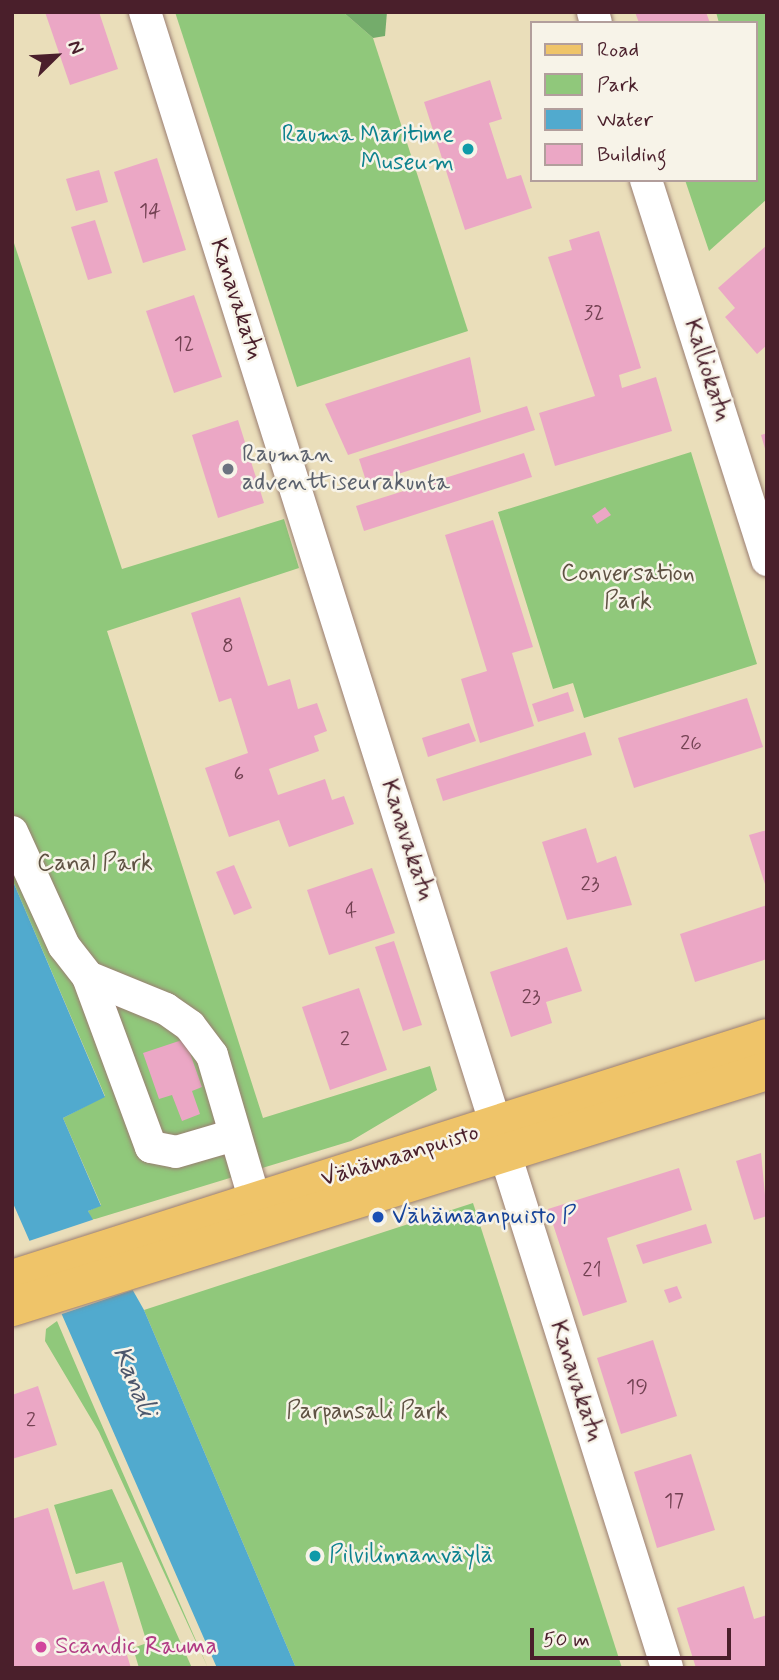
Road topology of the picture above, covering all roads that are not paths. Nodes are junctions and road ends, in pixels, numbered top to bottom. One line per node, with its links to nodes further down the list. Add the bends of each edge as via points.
1 (145, 12): 9 (street, Kanavakatu)
2 (647, 182): 3 (street, Kalliokatu)
3 (767, 559)
4 (12, 832): 5 (street, via 64,946)
5 (88, 977): 8 (street, via 144,998 190,1026 212,1055); 8 (street, via 151,1147 176,1152)
6 (767, 1038): 9 (main road, Vähämaanpuisto)
7 (767, 1071): 9 (main road, Vähämaanpuisto)
8 (234, 1135): 10 (street)
9 (501, 1139): 10 (main road, Vähämaanpuisto); 11 (main road, Vähämaanpuisto); 13 (street, Kanavakatu)
10 (256, 1201): 11 (main road, Vähämaanpuisto)
11 (126, 1256): 12 (main road, Vähämaanpuisto)
12 (25, 1289)
13 (667, 1668)

